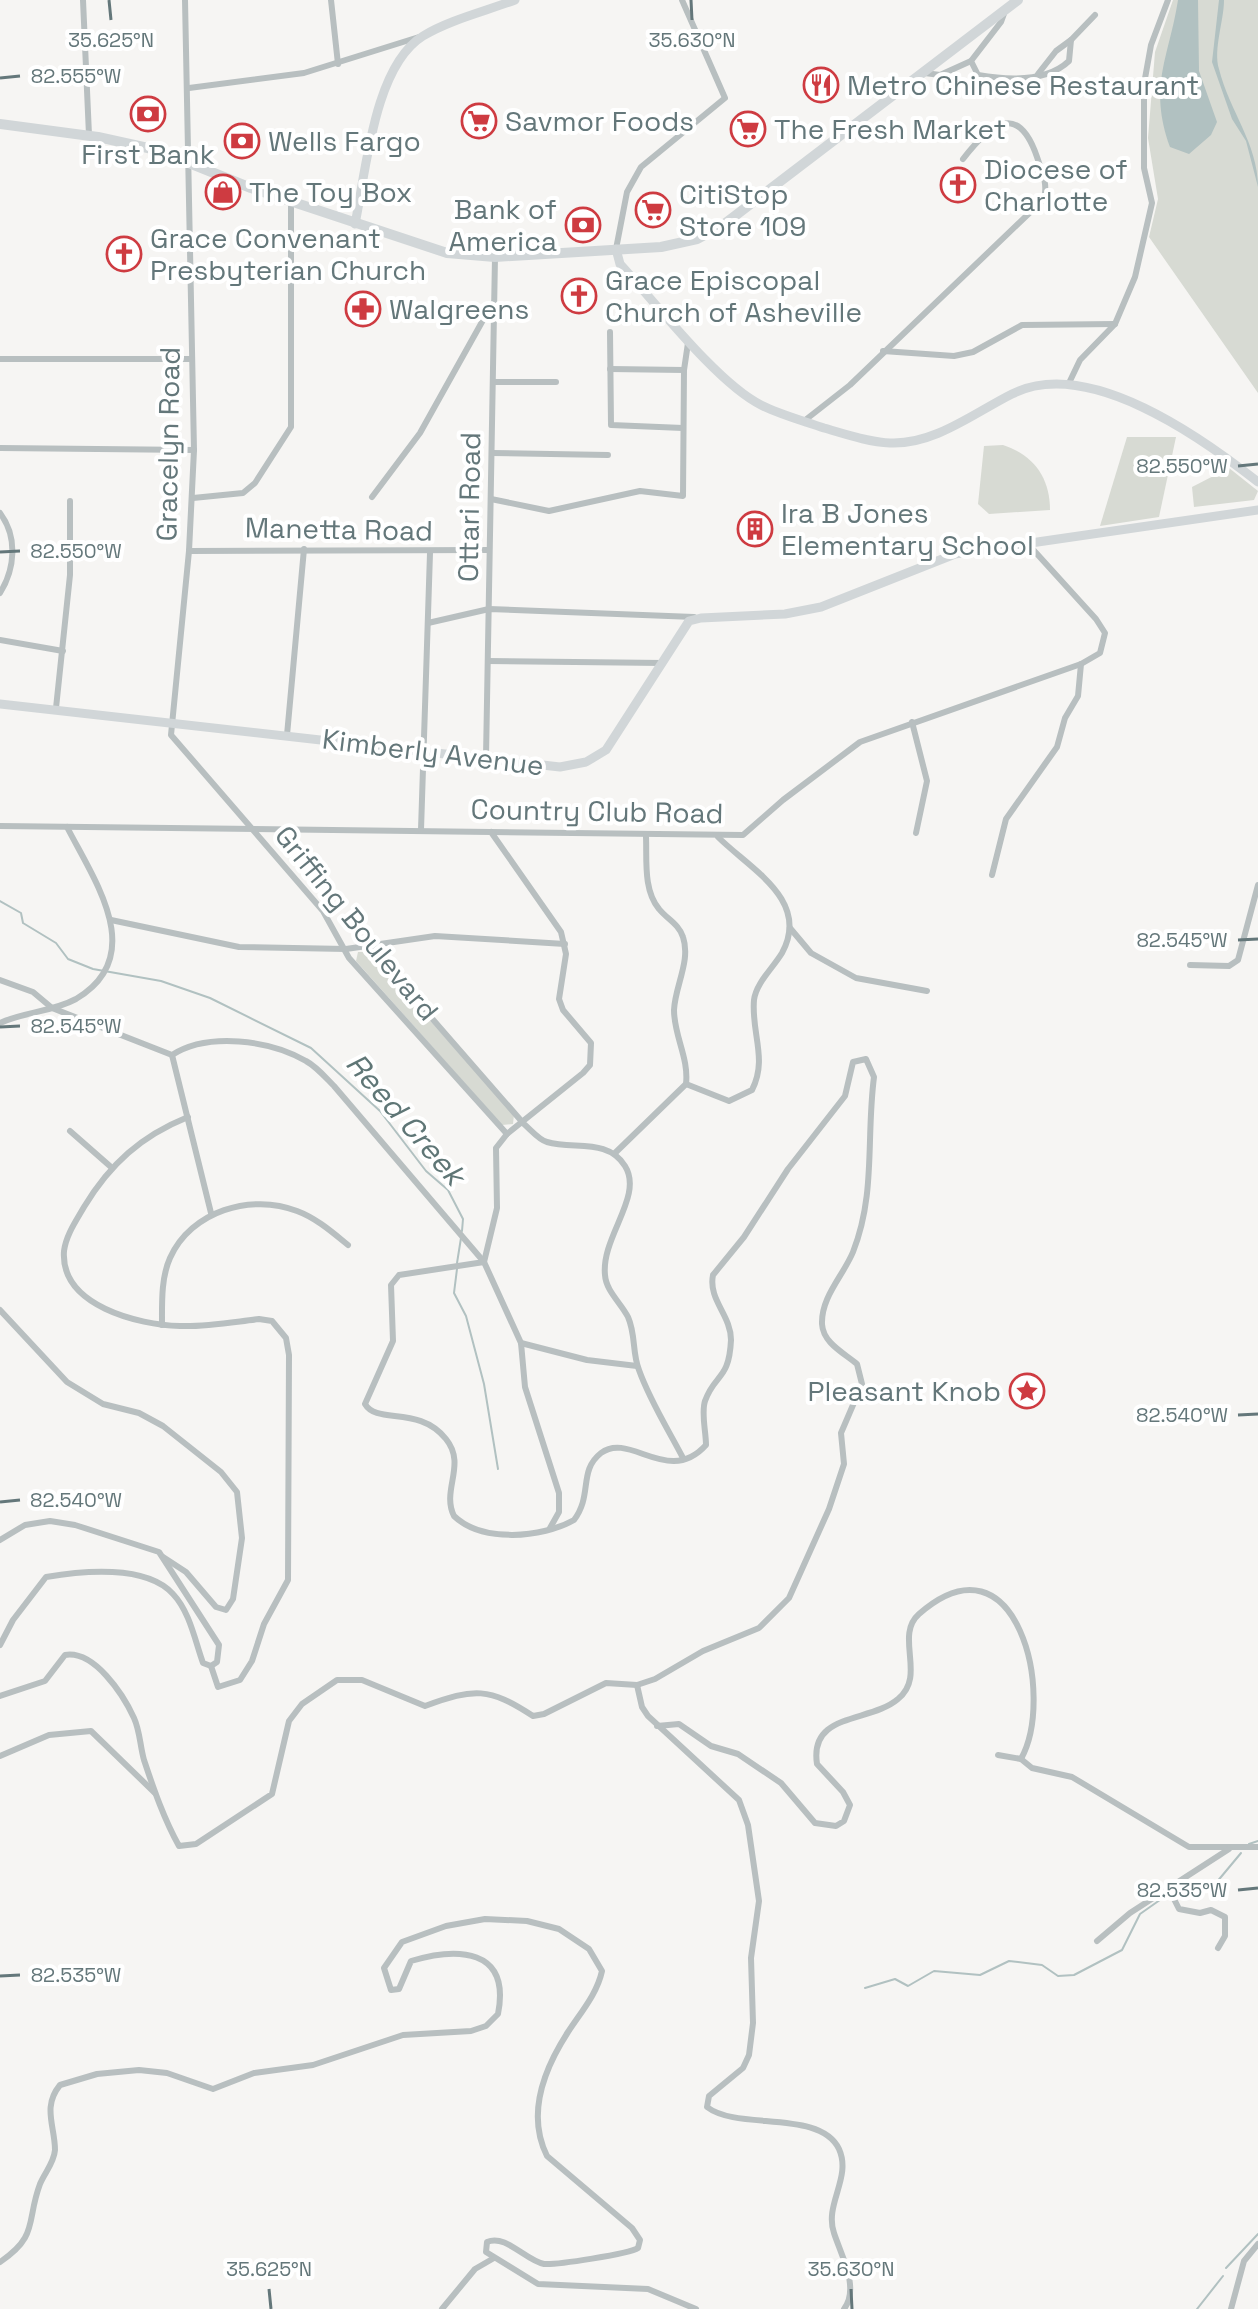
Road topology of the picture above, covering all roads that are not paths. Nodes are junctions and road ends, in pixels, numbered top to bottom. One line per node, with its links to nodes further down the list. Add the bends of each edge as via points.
1 (83, 0): 18 (street)
2 (185, 0): 16 (street, Gracelyn Road)
3 (331, 0): 13 (street)
4 (515, 0): 10 (street)
5 (682, 0): 23 (street, via 725,98 641,167 627,192)
6 (1018, 0): 8 (main road)
7 (1168, 0): 26 (street, via 1144,84 1144,168 1152,203 1135,277)
8 (1005, 11): 12 (street); 14 (main road)
9 (1095, 15): 11 (street)
10 (424, 35): 13 (street); 22 (street, via 405,51 388,79)
11 (1071, 40): 15 (street); 15 (street, via 1069,61)
12 (971, 61): 14 (street, via 940,75); 15 (street, via 978,75 1008,80)
13 (338, 64): 16 (street)
14 (922, 73): 23 (main road, via 710,233 673,245)
15 (1038, 74)
16 (189, 88): 20 (street, Gracelyn Road)
17 (0, 124): 18 (main road)
18 (89, 135): 20 (main road, via 157,150)
19 (963, 159): 29 (street, via 985,131 1021,125 1047,186 1044,199)
20 (190, 165): 21 (main road); 31 (street, Gracelyn Road)
21 (291, 202): 22 (main road); 45 (street, via 291,427 243,493)
22 (355, 224): 24 (main road, via 431,249)
23 (616, 249): 24 (main road); 28 (street, via 620,264)
24 (495, 257): 25 (street, Ottari Road)
25 (494, 301): 34 (street, Ottari Road); 44 (street, via 420,433)
26 (1115, 324): 29 (street, via 1022,325 982,348 954,356); 36 (street, via 1080,360)
27 (610, 332): 32 (street)
28 (689, 341): 33 (street); 37 (street, via 760,405)
29 (883, 351): 37 (street)
30 (0, 359): 31 (street)
31 (192, 359): 40 (street, Gracelyn Road)
32 (610, 369): 33 (street); 38 (street, via 611,425)
33 (684, 370): 38 (street)
34 (494, 382): 35 (street); 41 (street, Ottari Road)
35 (556, 382)
36 (1069, 383): 37 (street, via 1035,385 936,435 911,442 889,443); 43 (street, via 1181,425)
37 (804, 421)
38 (683, 428): 46 (street, via 683,496 640,491 549,511)
39 (0, 448): 40 (street)
40 (194, 450): 45 (street, Gracelyn Road)
41 (492, 453): 42 (street); 46 (street, Ottari Road)
42 (608, 455)
43 (1258, 482)
44 (372, 497)
45 (193, 498): 53 (street, Gracelyn Road)
46 (491, 499): 52 (street, Ottari Road)
47 (70, 501): 60 (street)
48 (1258, 510): 50 (street)
49 (0, 513): 55 (street, via 9,528 13,564)
50 (1027, 544): 57 (street, via 955,554 821,607); 63 (street, via 1105,633 1100,653)
51 (304, 549): 53 (street, Manetta Road); 54 (street, Manetta Road); 68 (street)
52 (489, 550): 54 (street, Manetta Road); 56 (street, Ottari Road)
53 (189, 551): 66 (street, Gracelyn Road)
54 (430, 553): 58 (street)
55 (0, 593)
56 (489, 609): 57 (street); 58 (street); 61 (street, Ottari Road)
57 (701, 618): 62 (street, Kimberly Avenue, via 689,621)
58 (428, 623): 69 (street)
59 (0, 640): 60 (street)
60 (63, 651): 65 (street)
61 (488, 661): 62 (street); 70 (street, Ottari Road)
62 (663, 663): 70 (street, Kimberly Avenue, via 606,750 586,762 560,767)
63 (1081, 664): 67 (street, Country Club Road); 79 (street, via 1078,696 1057,747 1001,829)
64 (0, 704): 65 (street, Kimberly Avenue)
65 (56, 708): 66 (street, Kimberly Avenue)
66 (170, 721): 68 (street, Kimberly Avenue); 73 (street, Griffing Boulevard, via 171,735)
67 (912, 722): 76 (street, via 927,781); 78 (street, Country Club Road, via 860,742 743,835)
68 (287, 735): 69 (street, Kimberly Avenue)
69 (424, 752): 70 (street, Kimberly Avenue); 74 (street)
70 (486, 757)
71 (0, 826): 72 (street, Country Club Road)
72 (67, 827): 73 (street, Country Club Road); 81 (street)
73 (251, 828): 74 (street, Country Club Road); 85 (street, Griffing Boulevard, via 323,911)
74 (421, 830): 75 (street, Country Club Road)
75 (491, 832): 77 (street, Country Club Road); 84 (street)
76 (916, 833)
77 (646, 837): 78 (street, Country Club Road); 92 (street, via 652,896 685,940 674,1008 688,1070)
78 (718, 837): 82 (street, via 777,890 787,906)
79 (992, 875)
80 (1258, 885): 86 (street, via 1238,960 1229,966)
81 (111, 920): 85 (street, via 239,947); 89 (street, via 113,943 103,975 75,999)
82 (790, 928): 88 (street, via 811,953 856,978); 92 (street, via 783,952 754,996 761,1058 752,1090 729,1101)
83 (367, 944): 84 (street, via 435,936); 85 (street); 94 (street, Griffing Boulevard)
84 (565, 944): 94 (street, via 559,999 591,1043 590,1065)
85 (346, 949): 96 (street, Griffing Boulevard)
86 (1190, 965)
87 (0, 980): 89 (street, via 33,992)
88 (927, 991)
89 (52, 1008): 90 (street); 91 (street)
90 (0, 1023)
91 (172, 1055): 93 (street); 101 (street, via 210,1043 243,1042 281,1049 309,1062)
92 (686, 1084): 97 (street)
93 (188, 1117): 98 (street, via 152,1134); 99 (street)
94 (524, 1124): 96 (street); 97 (street, Griffing Boulevard, via 545,1142)
95 (70, 1131): 98 (street)
96 (507, 1134): 101 (street, via 496,1148 497,1208)
97 (615, 1153): 105 (street, via 627,1168 631,1186 605,1247 604,1277 627,1317)
98 (111, 1167): 103 (street, via 66,1242 68,1274 98,1304 132,1320)
99 (211, 1213): 100 (street, via 280,1206 306,1215); 103 (street, via 170,1257)
100 (348, 1245)
101 (484, 1262): 104 (street); 107 (street, via 399,1275 391,1285 393,1341 365,1404 375,1413 421,1418 446,1438 456,1464 450,1509 460,1522 503,1533 536,1534)
102 (0, 1310): 109 (street, via 67,1382 103,1404 163,1426 221,1472 237,1492 242,1538 233,1599 226,1610 216,1607 186,1572)
103 (162, 1325): 111 (street, via 272,1321 286,1338 289,1355 288,1580 240,1680 218,1687)
104 (521, 1343): 105 (street); 107 (street, via 525,1387 559,1493 559,1512)
105 (637, 1366): 106 (street)
106 (683, 1458): 107 (street, via 658,1462 627,1448 607,1450 586,1476 584,1507 574,1520); 112 (street, via 706,1445 705,1400 729,1366 731,1331 715,1298 713,1275 845,1096 853,1062 866,1059 874,1077 868,1207 822,1324 833,1346 857,1364 862,1384 844,1422 844,1464 829,1509 795,1587 771,1619)
107 (550, 1528)
108 (0, 1540): 109 (street, via 25,1525 50,1521 140,1544)
109 (163, 1557): 111 (street, via 219,1645 217,1662)
110 (0, 1645): 111 (street, via 46,1577 89,1572 136,1576 172,1592 185,1611 203,1663)
111 (211, 1666)
112 (637, 1685): 114 (street, via 642,1707); 118 (street, via 606,1683 533,1716 489,1692 420,1706 362,1680 337,1680 302,1704 289,1721 272,1794 258,1806 196,1844 179,1846)
113 (0, 1696): 118 (street, via 45,1681 65,1655 86,1657 122,1695 135,1719)
114 (657, 1726): 117 (street, via 679,1724 715,1748 741,1756 787,1787 815,1823 836,1826 850,1805 817,1764 822,1733 898,1700 912,1675 909,1635 914,1620 954,1593 973,1590 1007,1608 1026,1643 1032,1730); 129 (street, via 739,1800 759,1901 751,1958 749,2055 743,2068 709,2096 707,2107 720,2114 800,2125 838,2146 842,2169 830,2215 851,2291)
115 (998, 1755): 117 (street)
116 (0, 1756): 118 (street, via 49,1735 91,1731)
117 (1021, 1759): 120 (street, via 1032,1768 1072,1777 1189,1847)
118 (155, 1793)
119 (1258, 1847): 120 (street)
120 (1229, 1849): 121 (street)
121 (1169, 1889): 122 (street); 123 (street, via 1179,1909 1220,1911 1225,1917 1225,1936)
122 (1097, 1941)
123 (1218, 1948)
124 (1258, 2244): 130 (street, via 1244,2261)
125 (494, 2258): 126 (street, via 485,2249 495,2239 546,2264 622,2255 638,2248 640,2240 547,2156 536,2121 539,2096 566,2036 600,1981 601,1964 589,1949 545,1924 485,1919 402,1942 384,1968 391,1990 399,1989 411,1961 443,1951 475,1957 493,1970 500,1988 498,2014 486,2026 403,2035 313,2065 254,2073 213,2089 167,2073 139,2070 60,2085 49,2117 55,2154 40,2186 31,2230 24,2243); 127 (street, via 475,2269); 128 (street, via 538,2284 648,2289)
126 (0, 2262)
127 (442, 2309)
128 (696, 2309)
129 (844, 2309)
130 (1231, 2309)

